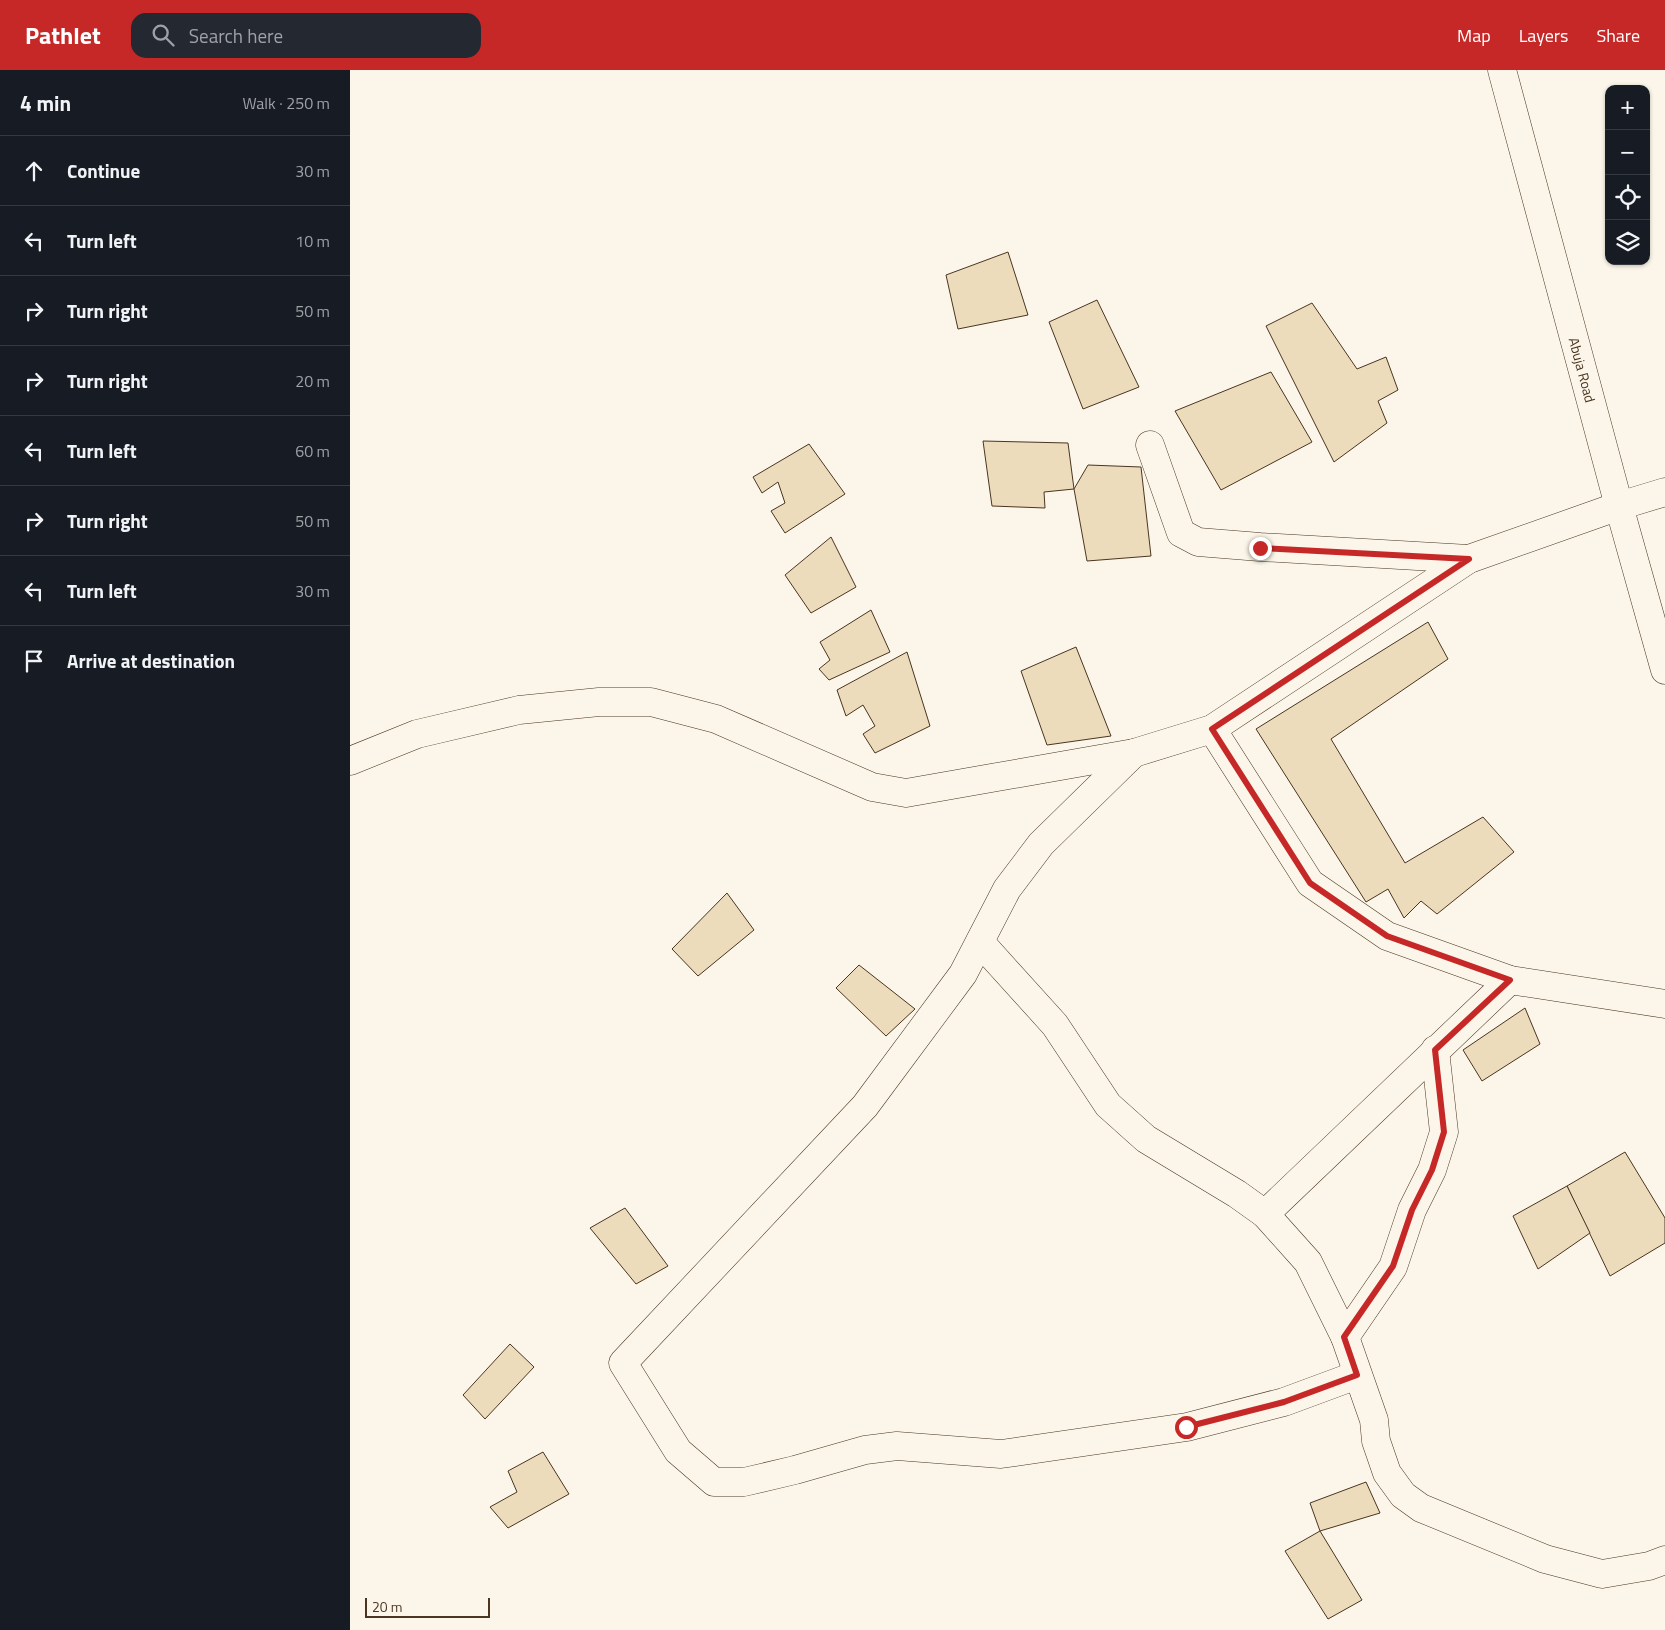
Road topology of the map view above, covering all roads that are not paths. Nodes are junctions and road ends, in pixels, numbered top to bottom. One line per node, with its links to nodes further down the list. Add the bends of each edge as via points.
1 (1502, 70): 4 (street, Abuja Road)
2 (1150, 445): 5 (street, via 1181,533 1198,542)
3 (1665, 492): 4 (street)
4 (1618, 506): 5 (street); 6 (street, Abuja Road)
5 (1469, 559): 7 (street)
6 (1665, 670)
7 (1212, 729): 8 (street); 11 (street, via 1310,883 1387,936)
8 (1134, 753): 9 (street, via 906,793 872,787 716,718 651,702 599,702 519,710 417,734); 10 (street, via 1041,844 1007,889)
9 (350, 761)
10 (980, 942): 14 (street, via 1055,1025 1108,1104 1146,1139 1238,1194); 16 (street, via 963,974 865,1106 623,1363 678,1451 714,1482 744,1482 865,1450 898,1446 1001,1454 1186,1427 1284,1402)
11 (1510, 980): 12 (street); 13 (street)
12 (1665, 1004)
13 (1435, 1050): 14 (street); 15 (street, via 1444,1132 1432,1170 1412,1210 1393,1266)
14 (1264, 1214): 15 (street, via 1308,1262)
15 (1344, 1337): 16 (street)
16 (1357, 1375): 17 (street, via 1374,1420 1376,1441 1387,1473 1403,1495 1421,1508 1545,1559 1602,1574)
17 (1665, 1560)

